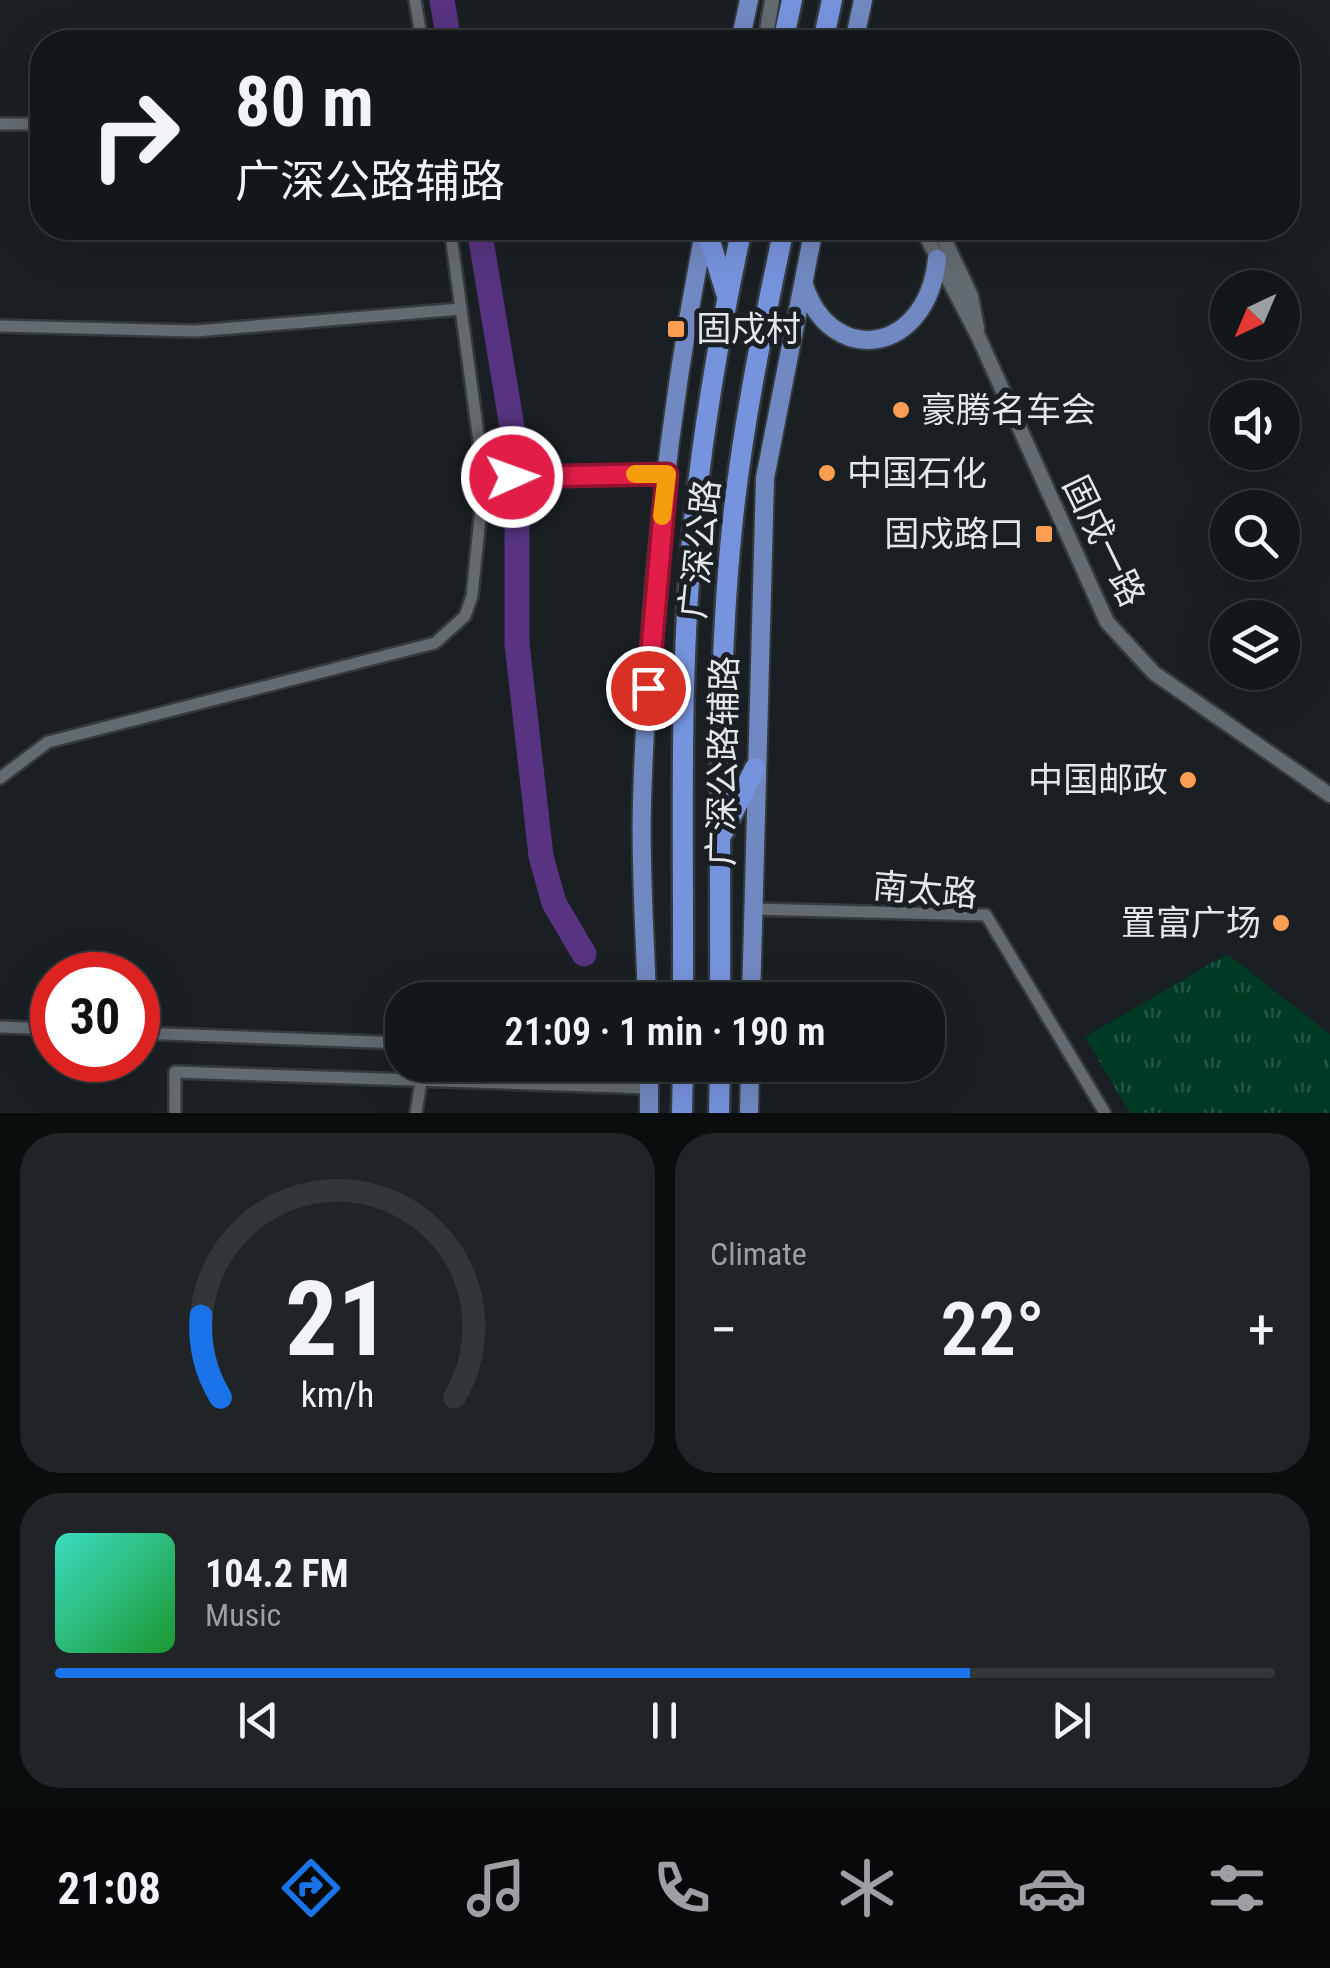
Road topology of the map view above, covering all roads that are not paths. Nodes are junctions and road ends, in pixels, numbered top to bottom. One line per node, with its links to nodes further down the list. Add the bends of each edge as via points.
1 (415, 0): 7 (street)
2 (749, 0): 8 (main road)
3 (772, 0): 9 (street)
4 (792, 0): 10 (highway)
5 (832, 0): 11 (highway)
6 (863, 0): 12 (main road)
7 (420, 30)
8 (743, 30)
9 (767, 30)
10 (786, 30)
11 (826, 30)
12 (857, 30)
13 (0, 124): 14 (street)
14 (30, 124)
15 (452, 240): 26 (street)
16 (704, 240): 29 (main road, via 679,360)
17 (710, 240): 25 (highway)
18 (739, 240): 25 (highway, 广深公路)
19 (781, 240): 34 (highway, 广深公路, via 732,526)
20 (811, 240): 24 (main road, 广深公路辅路)
21 (928, 240): 23 (street, 固戍一路)
22 (945, 240): 28 (street, 固戍一路, via 971,296)
23 (937, 259): 24 (main road, via 927,304 891,338 870,340 826,321); 28 (street, 固戍一路)
24 (802, 280): 31 (main road, 广深公路辅路, via 765,478)
25 (727, 297): 37 (highway, 广深公路, via 693,541 685,673)
26 (462, 309): 27 (street, via 195,331); 30 (street)
27 (0, 326)
28 (979, 338): 33 (street, 固戍一路, via 1082,574 1120,639 1154,673)
29 (667, 474): 30 (street); 36 (main road, via 642,805)
30 (484, 478): 32 (street, via 472,596 465,616 436,643 48,742)
31 (755, 768): 34 (highway); 35 (main road, 广深公路辅路)
32 (0, 778)
33 (1330, 795)
34 (721, 838): 38 (highway, 广深公路)
35 (752, 910): 39 (main road, 广深公路辅路); 60 (street, 南太路, via 986,915)
36 (647, 982)
37 (683, 982)
38 (720, 982)
39 (751, 982)
40 (0, 1027): 41 (street)
41 (30, 1028)
42 (160, 1034): 43 (street)
43 (385, 1042)
44 (385, 1079): 54 (street, via 176,1072)
45 (421, 1082): 55 (street)
46 (478, 1082): 52 (street)
47 (560, 1082): 52 (street)
48 (649, 1082): 53 (main road)
49 (683, 1082): 57 (highway)
50 (720, 1082): 58 (highway)
51 (750, 1082): 59 (main road)
52 (564, 1085): 53 (street)
53 (649, 1088): 56 (main road)
54 (175, 1113)
55 (416, 1113)
56 (649, 1113)
57 (682, 1113)
58 (719, 1113)
59 (749, 1113)
60 (1106, 1113)

